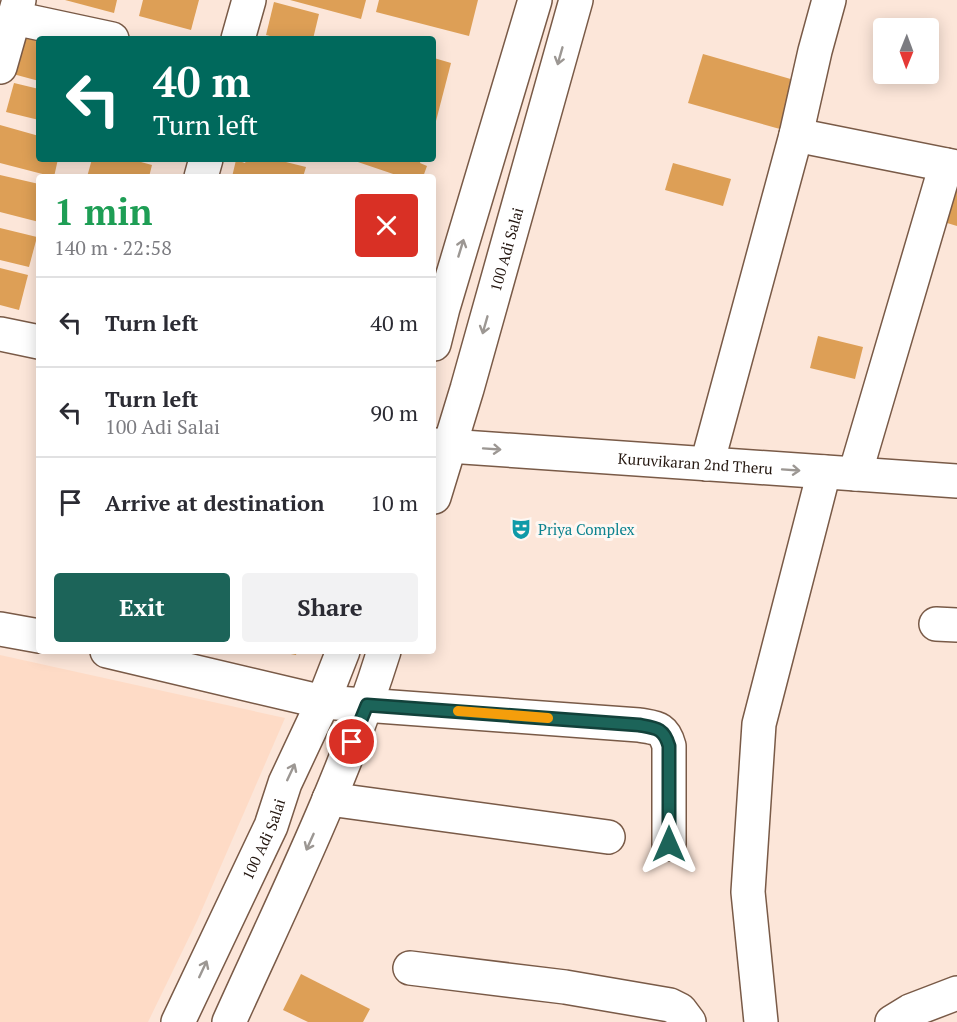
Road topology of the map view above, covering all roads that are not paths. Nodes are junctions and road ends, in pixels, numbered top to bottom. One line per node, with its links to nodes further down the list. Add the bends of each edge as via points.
1 (249, 0): 7 (street)
2 (535, 0): 12 (street, one-way to 2)
3 (576, 0): 14 (street, 100 Adi Salai, one-way to 14)
4 (829, 0): 9 (street)
5 (16, 9): 6 (street); 8 (street)
6 (102, 36)
7 (239, 36)
8 (0, 67)
9 (796, 135): 10 (street); 15 (street)
10 (952, 166): 16 (street)
11 (0, 334): 13 (street)
12 (436, 337)
13 (36, 341)
14 (442, 446): 15 (street, Kuruvikaran 2nd Theru, one-way to 15); 18 (street, 100 Adi Salai)
15 (707, 464): 16 (street, Kuruvikaran 2nd Theru, one-way to 16)
16 (839, 473): 17 (street, Kuruvikaran 2nd Theru); 34 (street, via 759,724 748,892)
17 (957, 481)
18 (436, 484)
19 (0, 629): 20 (street)
20 (36, 635)
21 (119, 654): 24 (street)
22 (342, 654): 24 (street, 100 Adi Salai)
23 (383, 654): 25 (street)
24 (323, 702): 25 (street); 31 (street, 100 Adi Salai, one-way to 24)
25 (367, 705): 26 (street); 28 (street, via 658,729 669,746)
26 (329, 799): 27 (street); 32 (street, one-way to 32)
27 (608, 837)
28 (669, 844)
29 (410, 968): 33 (street, via 670,1005)
30 (957, 993): 35 (street)
31 (178, 1022)
32 (229, 1022)
33 (689, 1022)
34 (761, 1022)
35 (892, 1022)

